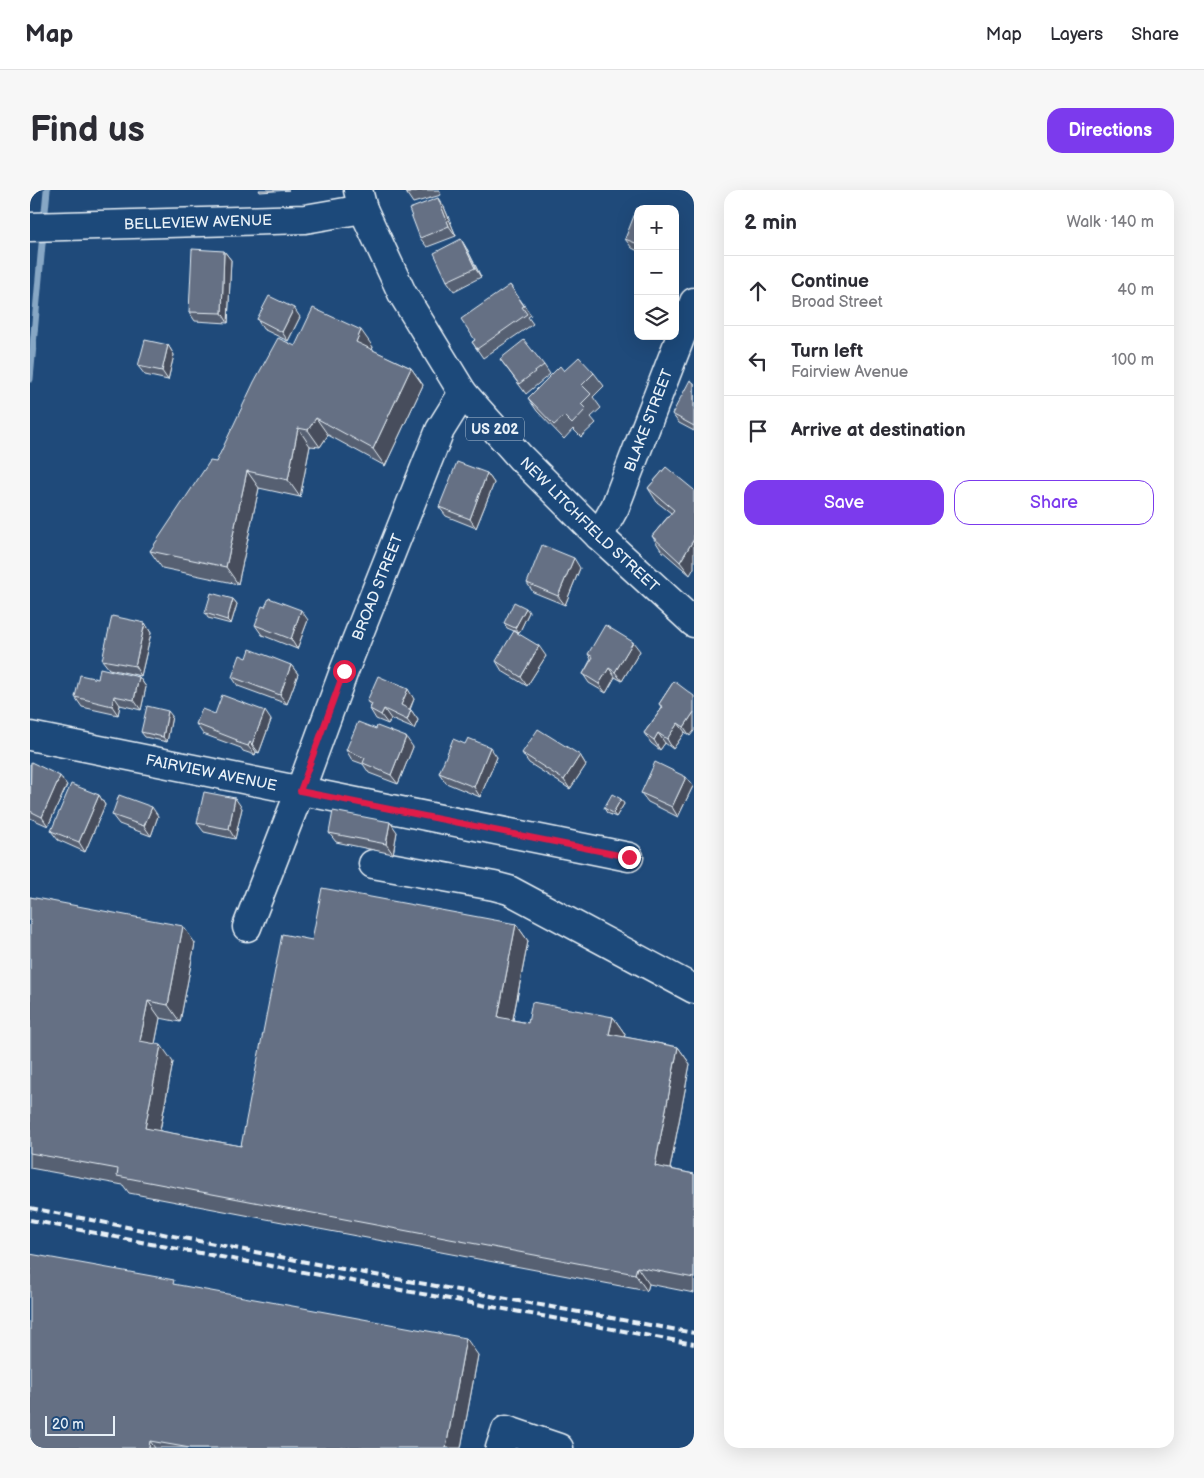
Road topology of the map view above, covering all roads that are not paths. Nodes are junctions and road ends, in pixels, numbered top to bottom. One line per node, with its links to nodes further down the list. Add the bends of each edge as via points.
1 (361, 199): 2 (main road, BELLEVIEW AVENUE, via 306,219); 4 (main road, NEW LITCHFIELD STREET / US 202, via 402,293)
2 (30, 227)
3 (694, 302): 5 (main road, BLAKE STREET, via 615,507)
4 (463, 393): 5 (main road, NEW LITCHFIELD STREET / US 202, via 520,457); 8 (main road, BROAD STREET, via 440,430)
5 (599, 536): 6 (main road, NEW LITCHFIELD STREET / US 202)
6 (694, 623)
7 (30, 736): 8 (main road, FAIRVIEW AVENUE)
8 (300, 791): 9 (main road, FAIRVIEW AVENUE); 11 (main road, BROAD STREET)
9 (629, 857)
10 (372, 864): 12 (main road, via 509,890)
11 (247, 927)
12 (694, 989)
13 (500, 1448): 14 (main road, via 506,1430)
14 (559, 1448)

